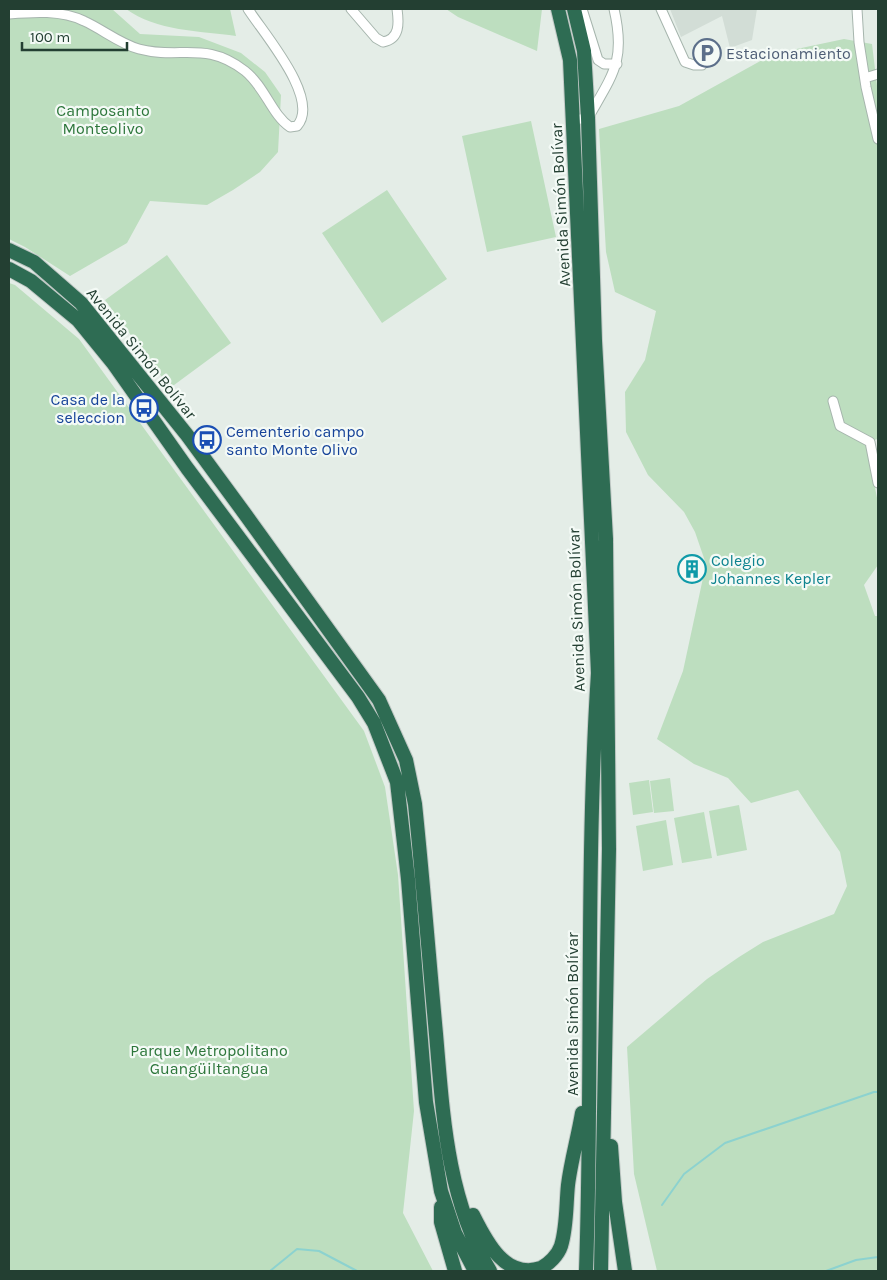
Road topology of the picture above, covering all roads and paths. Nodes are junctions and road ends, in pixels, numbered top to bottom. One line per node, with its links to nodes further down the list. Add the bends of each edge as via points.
1 (248, 9): 10 (street, via 299,90 304,107 303,120 297,126 290,127 281,121 267,95 246,72 222,56 138,49 82,20 56,14)
2 (351, 9): 3 (street, via 383,42 396,36)
3 (397, 9)
4 (558, 9): 16 (highway, Avenida Simón Bolívar, via 570,60)
5 (574, 9): 15 (highway, Avenida Simón Bolívar, via 584,51)
6 (582, 9): 11 (street, via 598,60 604,64)
7 (614, 9): 11 (street, via 620,45)
8 (660, 9): 12 (street, via 685,62)
9 (857, 9): 14 (street)
10 (9, 14)
11 (617, 64): 15 (street)
12 (702, 65)
13 (878, 74): 14 (street)
14 (865, 78): 17 (street)
15 (588, 118): 16 (street); 25 (highway, Avenida Simón Bolívar, via 606,558 610,849)
16 (573, 120): 24 (highway, Avenida Simón Bolívar, via 598,673 591,787)
17 (878, 139)
18 (9, 250): 22 (highway, Avenida Simón Bolívar, via 34,262 81,303 181,427)
19 (9, 269): 23 (highway, Avenida Simón Bolívar, via 38,286 78,320)
20 (833, 400): 21 (street, via 840,426 870,442)
21 (878, 483)
22 (245, 514): 23 (highway); 26 (highway, Avenida Simón Bolívar, via 379,700 406,760 415,804 442,1097)
23 (231, 525): 27 (highway, Avenida Simón Bolívar, via 358,696 374,723 397,782 426,1102)
24 (589, 1068): 26 (highway, via 561,1247 551,1261 543,1267 522,1271 505,1263 494,1253); 31 (highway, Avenida Simón Bolívar)
25 (603, 1103): 32 (highway, Avenida Simón Bolívar); 33 (highway)
26 (454, 1181): 30 (highway, Avenida Simón Bolívar, via 462,1211)
27 (441, 1191): 28 (highway, via 441,1222); 29 (highway, Avenida Simón Bolívar, via 455,1233)
28 (456, 1271)
29 (475, 1271)
30 (490, 1271)
31 (586, 1271)
32 (601, 1271)
33 (626, 1271)

